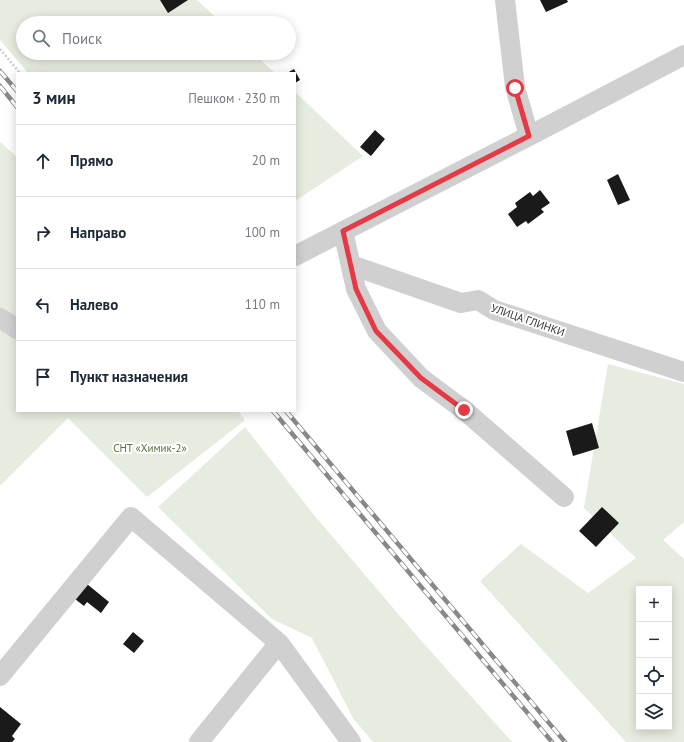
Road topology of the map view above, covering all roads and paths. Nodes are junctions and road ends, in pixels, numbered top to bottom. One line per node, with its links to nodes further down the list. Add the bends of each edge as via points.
1 (505, 0): 5 (street, via 515,88)
2 (0, 49): 4 (path)
3 (684, 54): 5 (street)
4 (19, 72)
5 (529, 136): 6 (street)
6 (343, 231): 7 (street); 8 (street)
7 (296, 255)
8 (351, 265): 11 (street, УЛИЦА ГЛИНКИ, via 461,303 478,300 494,310); 12 (street, via 356,289 376,331 421,378 464,410)
9 (0, 318): 10 (street)
10 (16, 328)
11 (684, 372)
12 (564, 497)
13 (279, 643): 14 (street, via 131,517); 15 (street); 16 (street)
14 (0, 676)
15 (199, 742)
16 (351, 742)

